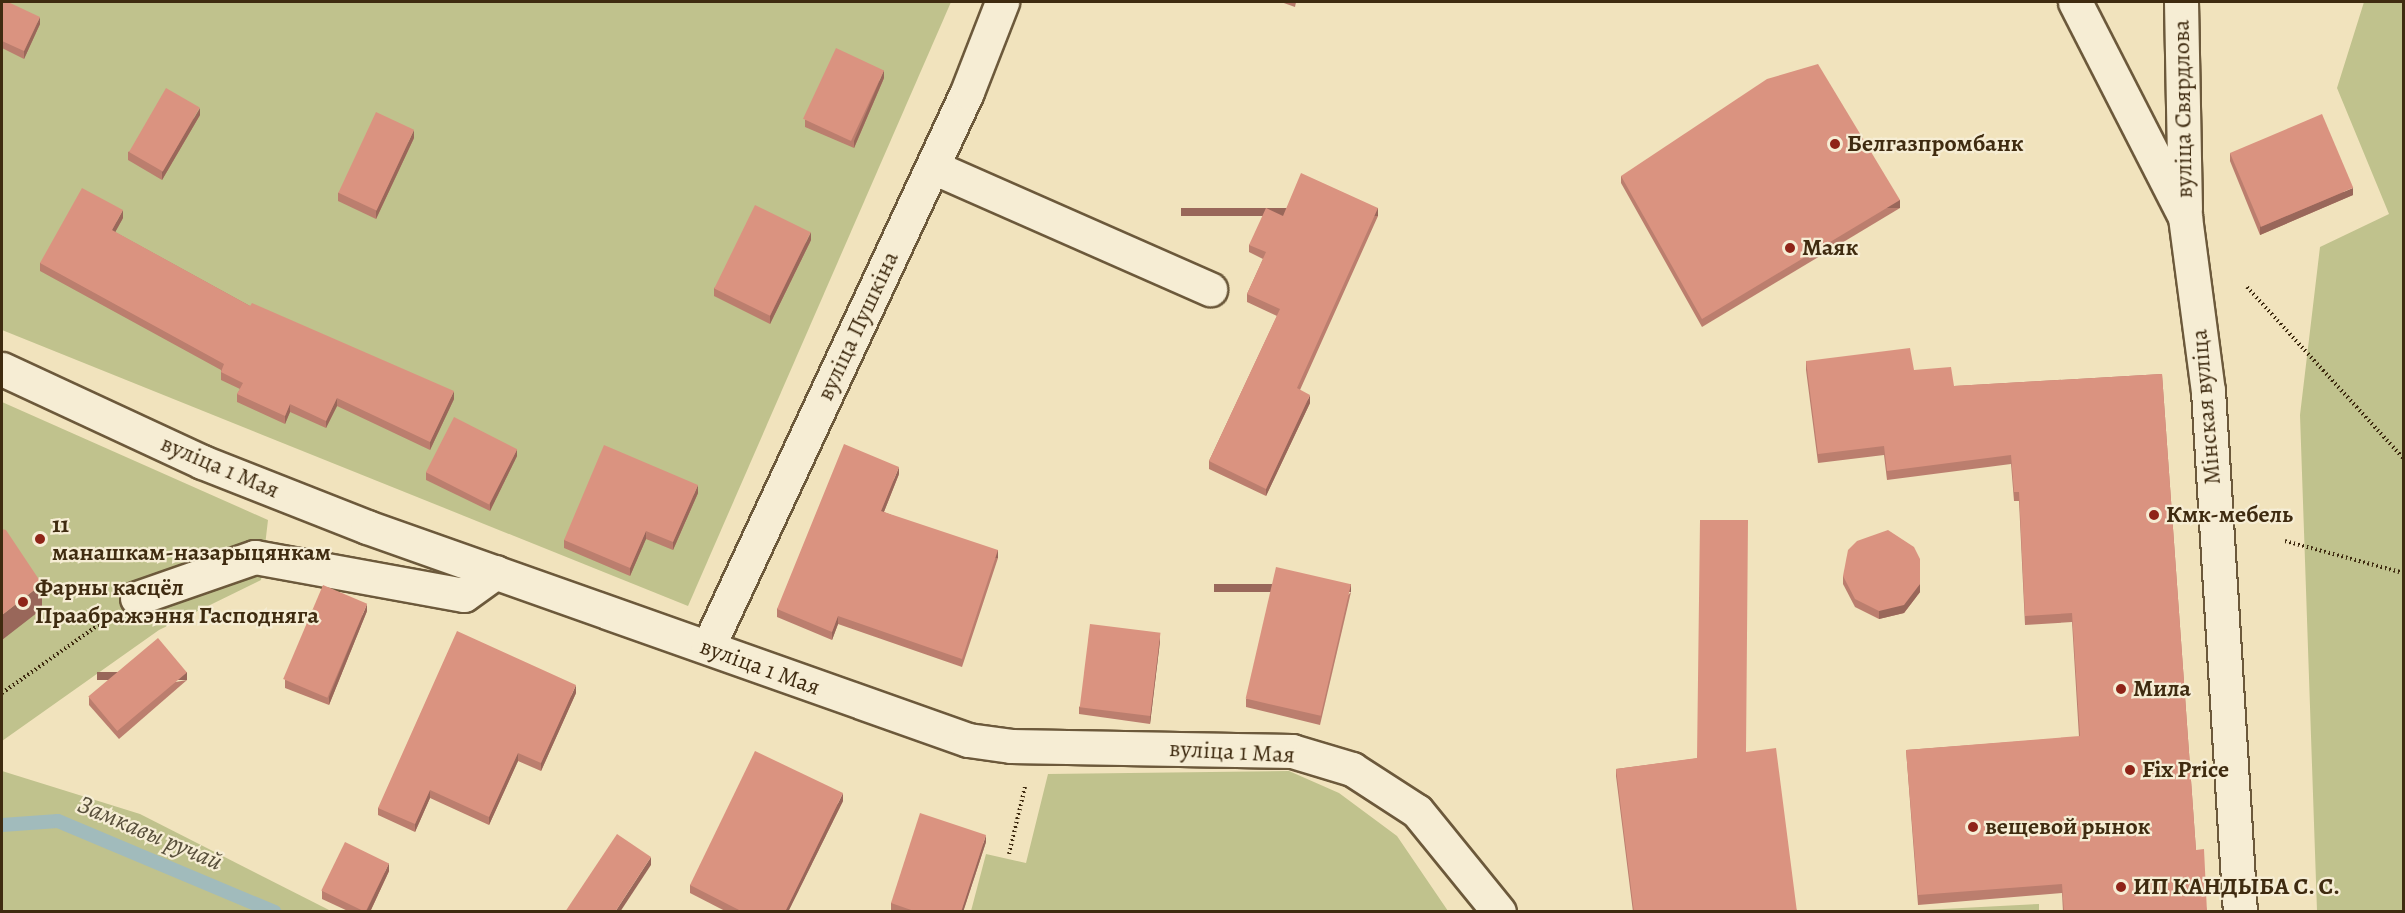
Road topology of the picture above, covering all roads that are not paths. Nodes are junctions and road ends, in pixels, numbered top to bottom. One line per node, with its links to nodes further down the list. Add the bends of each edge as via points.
1 (1002, 2): 4 (street, вуліца Пушкіна)
2 (2075, 2): 5 (street, Мінская вуліца)
3 (2181, 2): 5 (street, вуліца Свярдлова)
4 (933, 167): 6 (street); 10 (street, вуліца Пушкіна)
5 (2185, 217): 12 (street, Мінская вуліца, via 2208,391)
6 (1210, 289)
7 (2, 369): 8 (street, вуліца 1 Мая, via 202,462)
8 (496, 572): 9 (street, via 464,595 255,557); 10 (street, вуліца 1 Мая)
9 (137, 598)
10 (708, 647): 11 (street, вуліца 1 Мая, via 968,740 1035,746 1292,752 1352,769 1417,811 1490,896)
11 (1499, 912)
12 (2240, 912)

